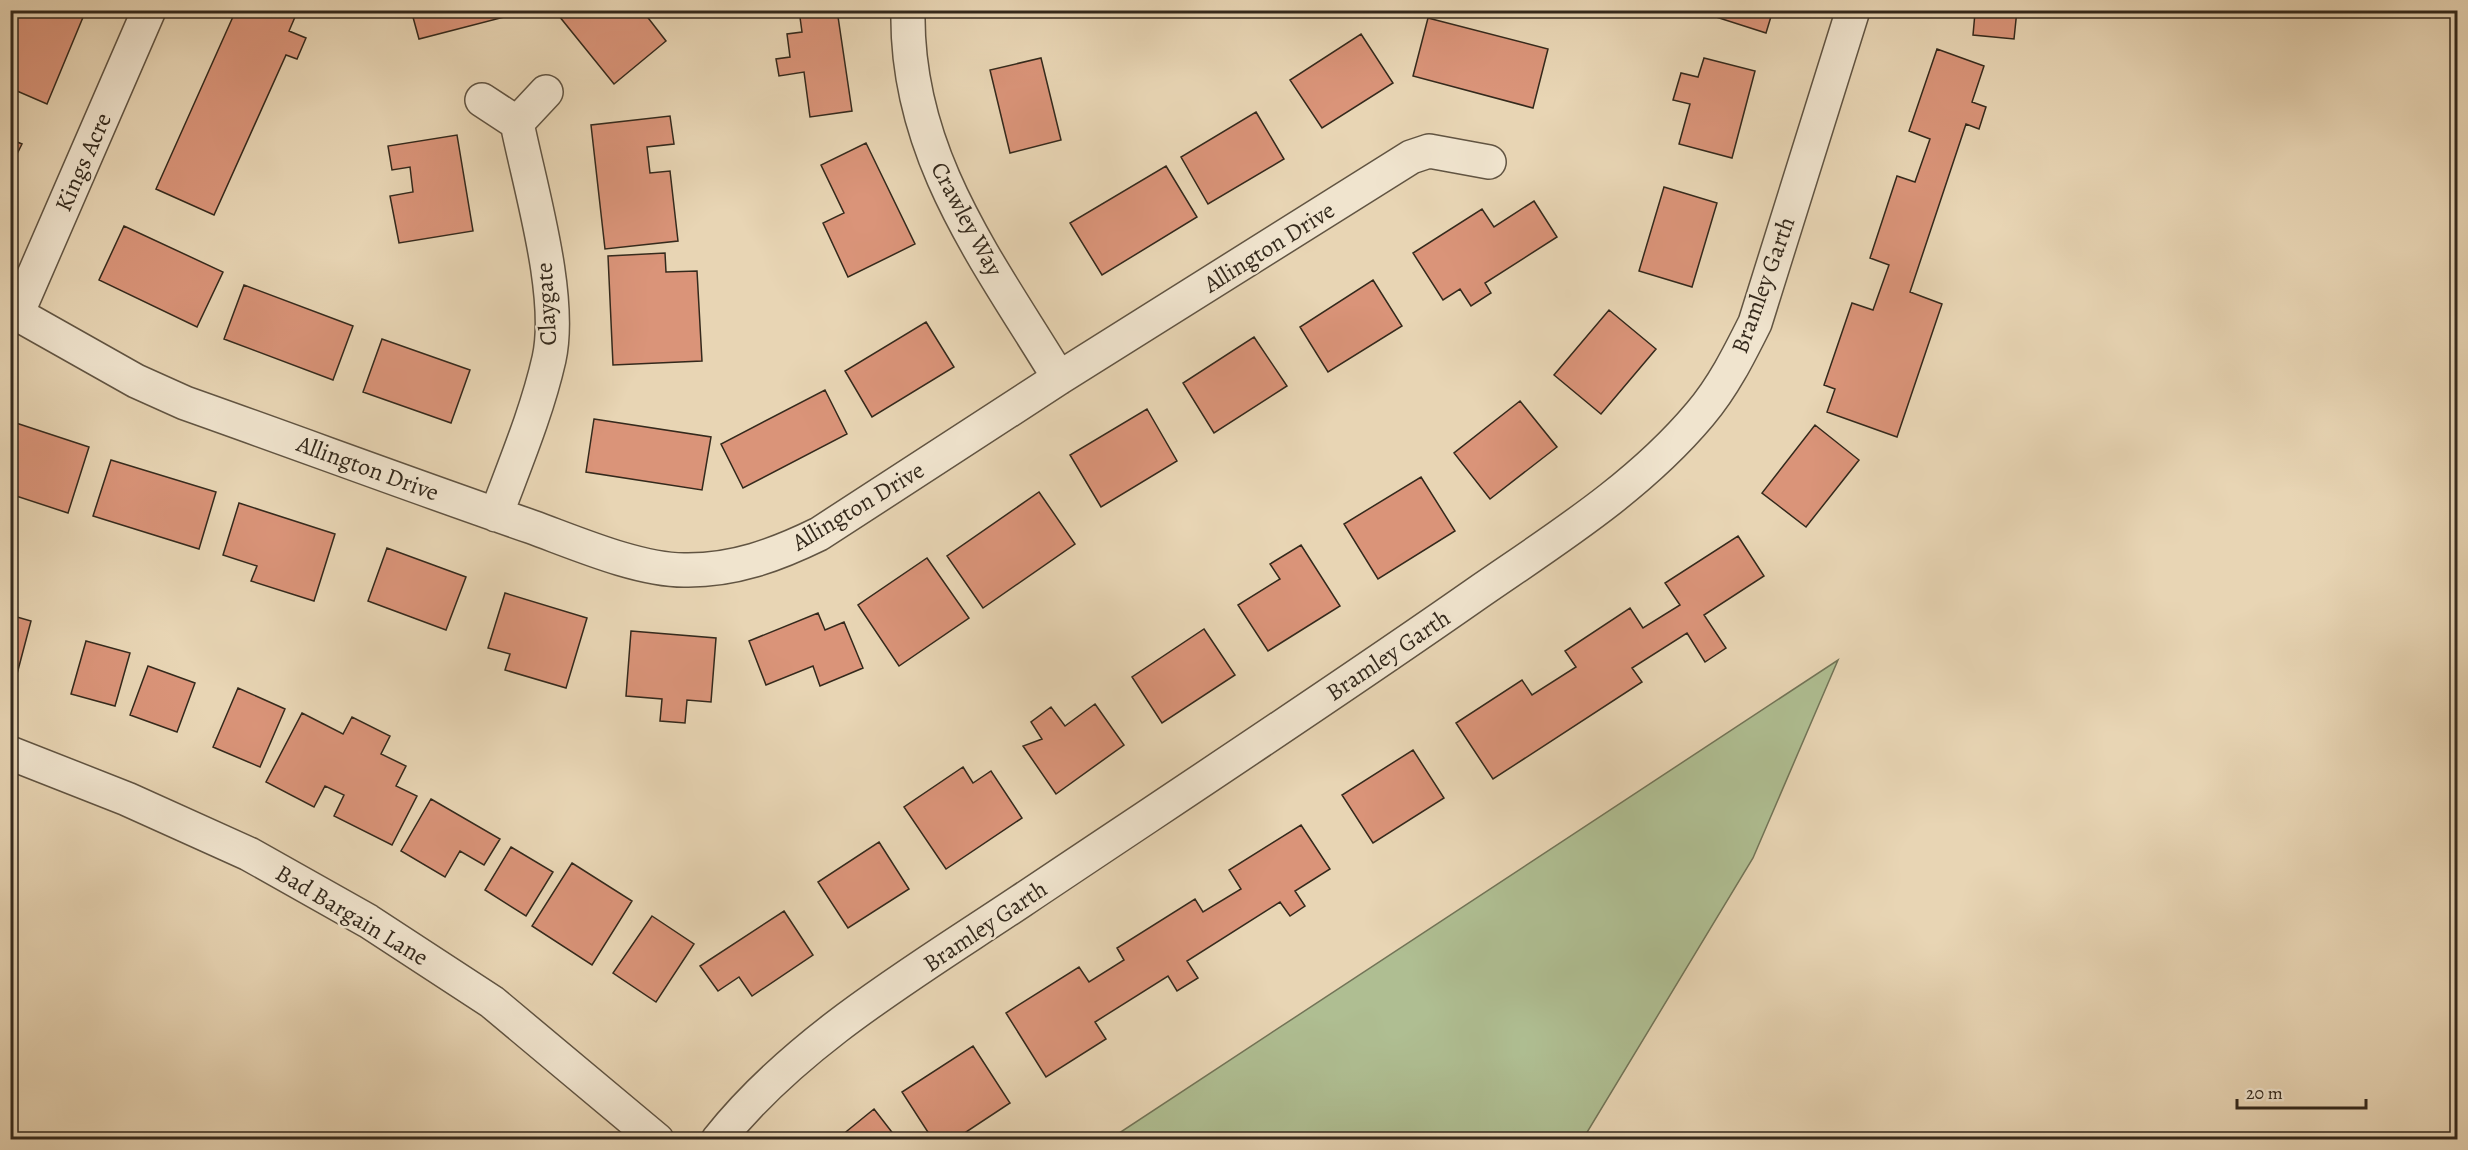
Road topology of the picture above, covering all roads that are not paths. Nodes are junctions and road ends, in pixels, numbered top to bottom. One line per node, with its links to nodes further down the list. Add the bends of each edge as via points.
1 (149, 10): 8 (street, Kings Acre)
2 (908, 10): 9 (street, Crawley Way, via 912,82 927,142 953,204)
3 (1853, 10): 13 (street, Bramley Garth, via 1755,322 1731,370 1707,405 1661,456 1600,508 1415,637 927,964 797,1056 745,1105)
4 (546, 92): 6 (street)
5 (482, 100): 6 (street)
6 (517, 123): 10 (street, Claygate, via 551,301 549,357)
7 (1489, 162): 9 (street, Allington Drive, via 1430,151 1411,157)
8 (14, 312): 10 (street, Allington Drive, via 136,381 185,403)
9 (1059, 378): 10 (street, Allington Drive, via 819,534 777,554 730,567 683,570 626,560)
10 (496, 515)
11 (10, 753): 12 (street, Bad Bargain Lane, via 127,799 249,854 368,921 492,1002)
12 (657, 1140)
13 (718, 1140)

